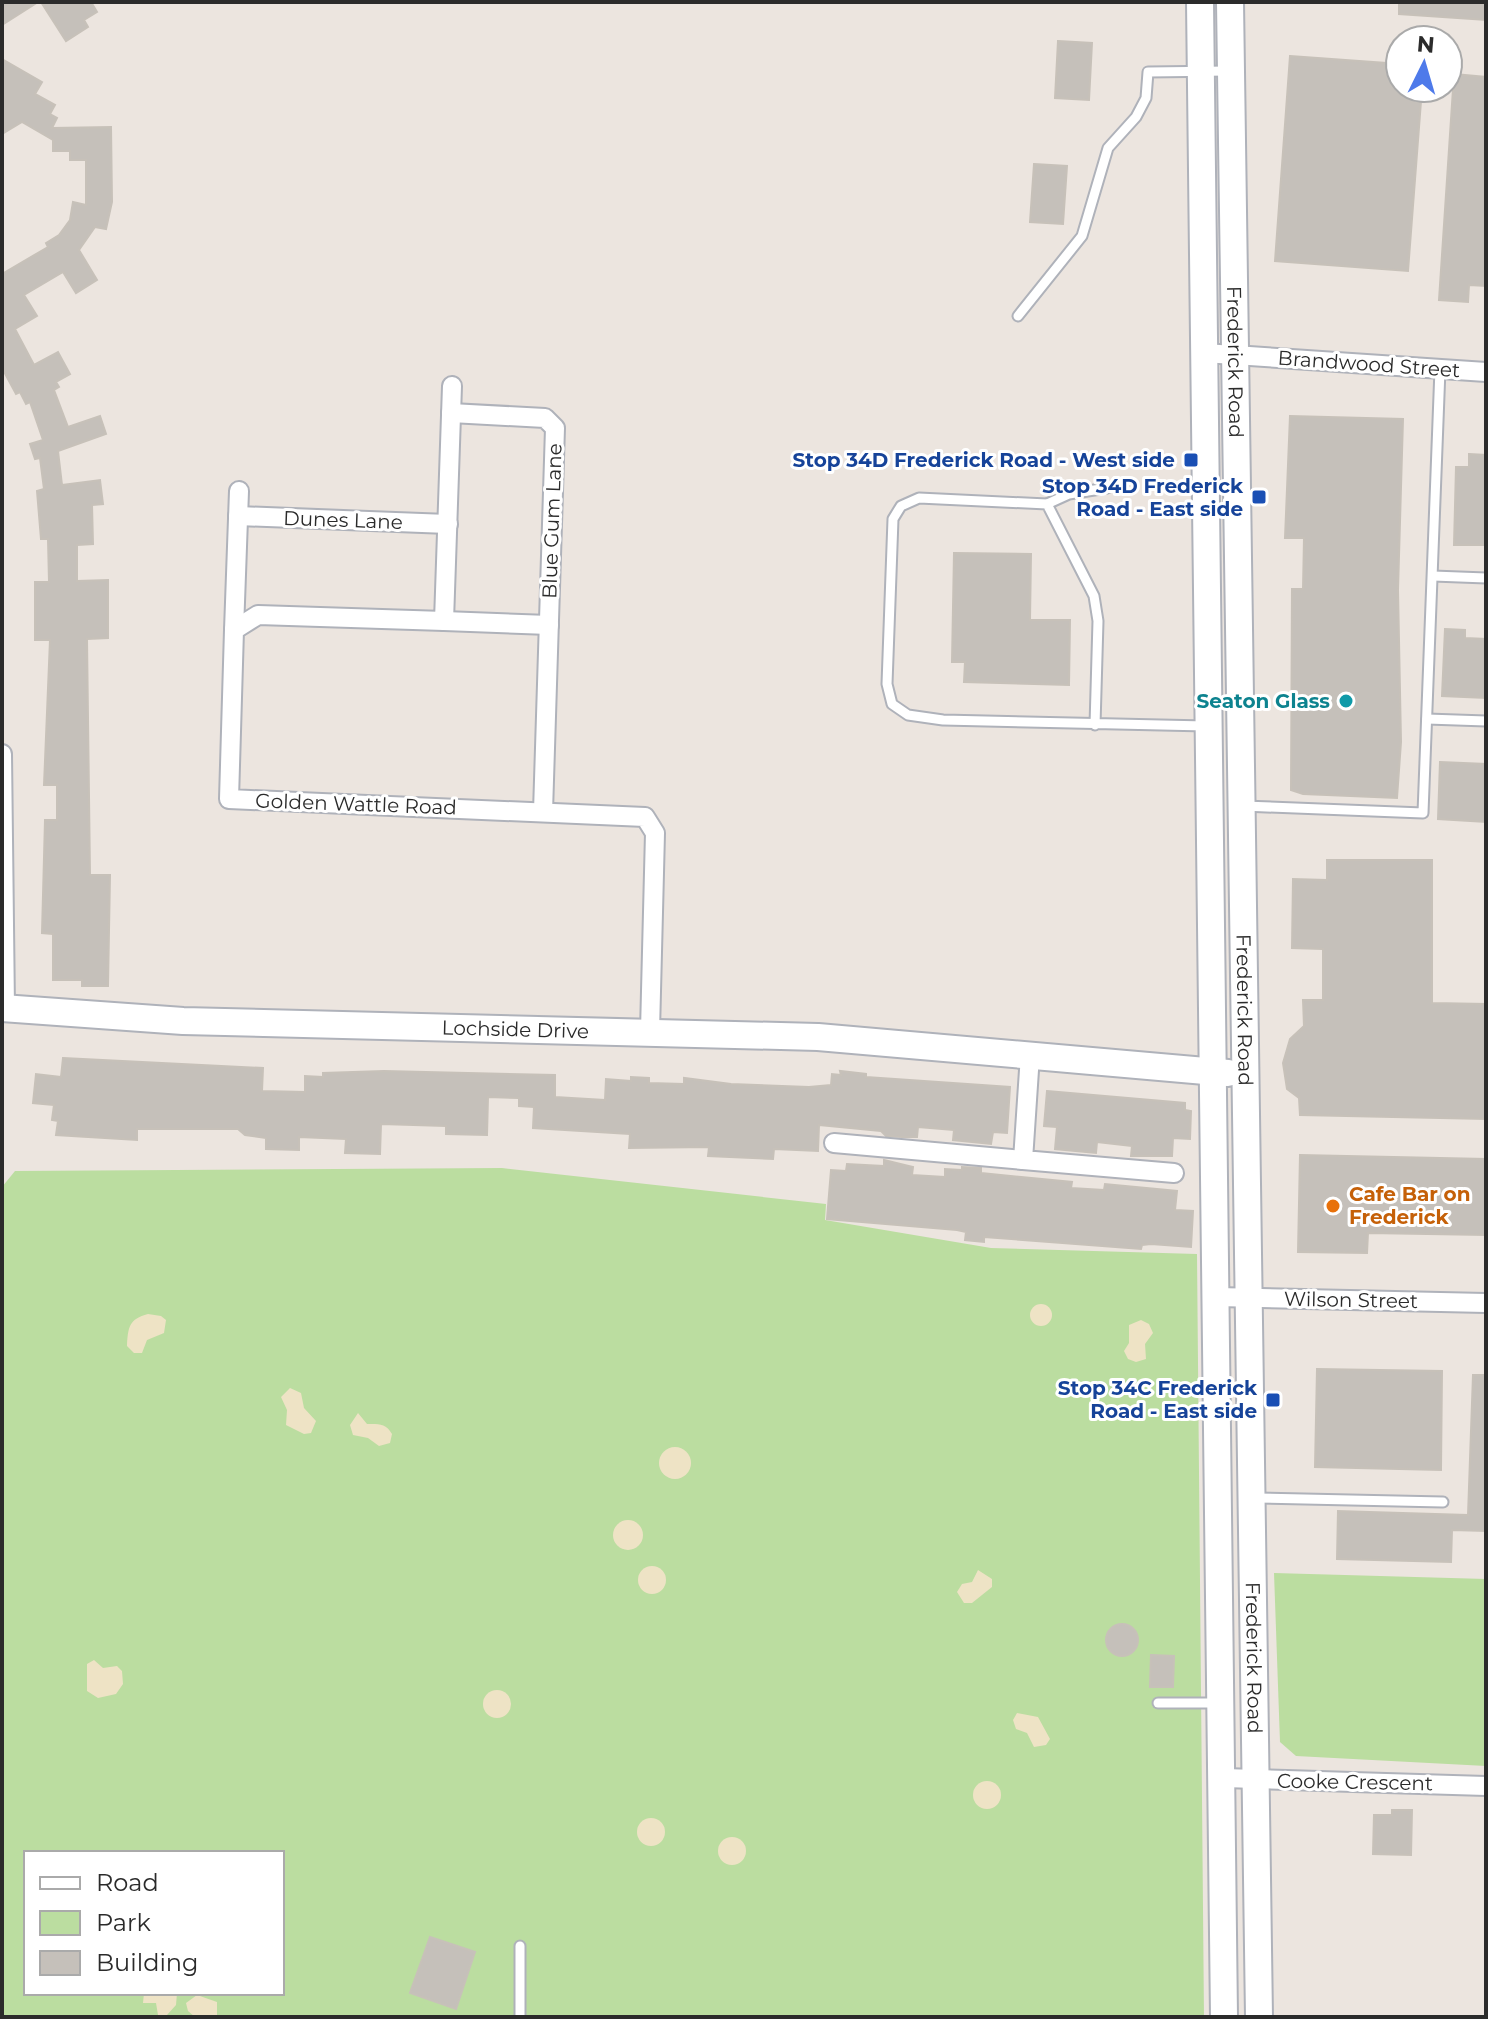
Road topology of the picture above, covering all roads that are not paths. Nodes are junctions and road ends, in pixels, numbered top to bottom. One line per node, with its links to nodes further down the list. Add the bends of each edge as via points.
1 (1200, 2): 4 (main road, Frederick Road)
2 (1230, 2): 3 (main road, Frederick Road)
3 (1232, 70): 4 (lane); 7 (main road, Frederick Road)
4 (1201, 71): 5 (lane, via 1148,72 1146,98 1108,148 1082,236); 6 (main road, Frederick Road)
5 (1018, 316)
6 (1204, 353): 7 (street, Brandwood Street); 25 (main road, Frederick Road)
7 (1236, 355): 8 (street, Brandwood Street); 27 (main road, Frederick Road)
8 (1440, 369): 9 (street, Brandwood Street); 17 (lane)
9 (1486, 372)
10 (452, 386): 11 (street)
11 (451, 413): 16 (street); 20 (street, Blue Gum Lane, via 545,418 555,428)
12 (1107, 488): 14 (lane)
13 (239, 491): 15 (street)
14 (1047, 504): 24 (lane, via 1094,596); 24 (lane, via 919,498 901,506 893,519 887,684 892,704 908,715)
15 (238, 516): 16 (street, Dunes Lane); 21 (street)
16 (448, 524): 19 (street)
17 (1433, 576): 18 (lane); 22 (lane)
18 (1486, 578)
19 (444, 621): 20 (street, Blue Gum Lane); 21 (street, via 258,615)
20 (549, 625): 28 (street, Blue Gum Lane)
21 (234, 630): 28 (street, Golden Wattle Road, via 229,799)
22 (1427, 719): 23 (lane); 27 (lane, via 1423,813)
23 (1486, 721)
24 (1095, 725): 25 (lane)
25 (1209, 726): 32 (main road, Frederick Road)
26 (2, 754): 29 (street)
27 (1241, 806): 33 (main road, Frederick Road)
28 (543, 812): 30 (street, Golden Wattle Road, via 645,817 655,833)
29 (3, 1008): 30 (main road, Lochside Drive, via 183,1021)
30 (650, 1031): 31 (main road, Lochside Drive, via 818,1037)
31 (1030, 1055): 32 (main road, Lochside Drive); 35 (street)
32 (1213, 1071): 33 (main road, Lochside Drive); 37 (main road, Frederick Road)
33 (1245, 1074): 38 (main road, Frederick Road)
34 (834, 1143): 35 (street)
35 (1023, 1160): 36 (street)
36 (1174, 1173)
37 (1217, 1297): 38 (street, Wilson Street); 43 (main road, Frederick Road)
38 (1249, 1298): 39 (street, Wilson Street); 40 (main road, Frederick Road)
39 (1486, 1303)
40 (1252, 1498): 41 (lane); 45 (main road, Frederick Road)
41 (1443, 1502)
42 (1158, 1703): 43 (lane)
43 (1223, 1703): 44 (main road, Frederick Road)
44 (1224, 1778): 45 (street, Cooke Crescent); 49 (main road, Frederick Road)
45 (1255, 1780): 46 (street, Cooke Crescent); 50 (main road, Frederick Road)
46 (1486, 1786)
47 (520, 1946): 48 (lane)
48 (520, 2017)
49 (1224, 2017)
50 (1259, 2017)

